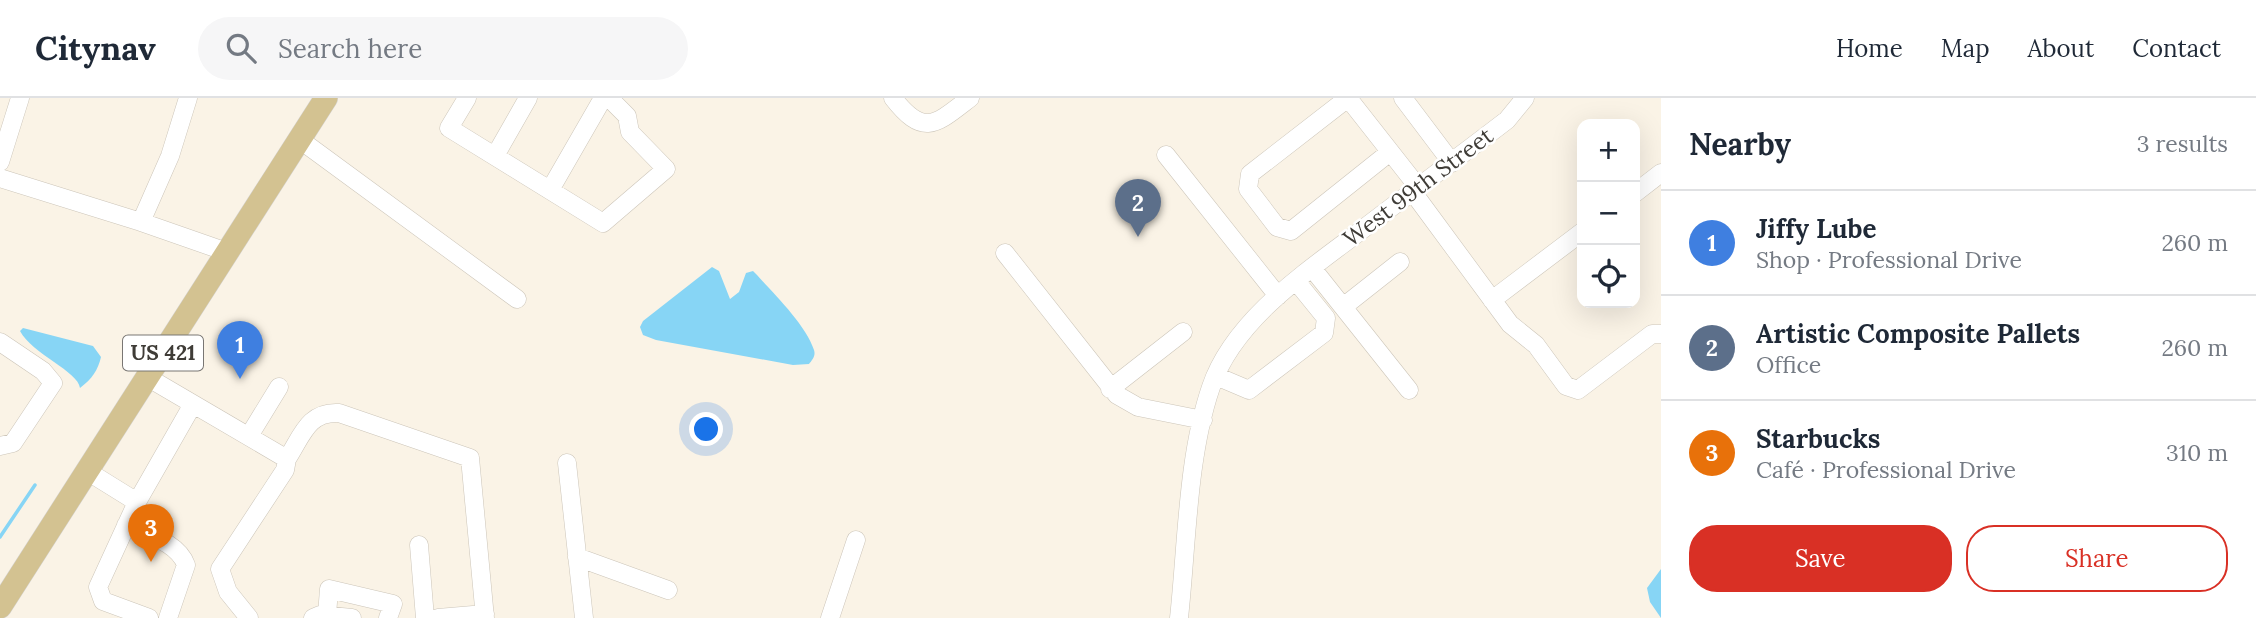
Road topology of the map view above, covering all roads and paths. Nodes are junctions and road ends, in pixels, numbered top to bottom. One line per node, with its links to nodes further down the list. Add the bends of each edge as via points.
1 (20, 98): 16 (street)
2 (188, 98): 23 (street, via 170,156)
3 (326, 98): 12 (main road, US 421)
4 (467, 98): 15 (street, via 449,128)
5 (528, 98): 15 (street)
6 (603, 98): 22 (street)
7 (609, 98): 22 (street, via 627,116 629,132 667,169 603,223)
8 (893, 98): 11 (street, via 912,119 928,124 937,122)
9 (1403, 98): 17 (street)
10 (1525, 98): 17 (street, West 99th Street, via 1507,120)
11 (961, 101)
12 (299, 139): 25 (main road, US 421); 30 (street)
13 (1390, 152): 13 (street, via 1348,98 1250,174 1248,189 1277,227 1291,231); 21 (street)
14 (1166, 155): 29 (street)
15 (495, 156): 22 (street)
16 (0, 162)
17 (1452, 163): 21 (street, West 99th Street)
18 (1661, 173): 20 (street)
19 (0, 178): 23 (street)
20 (1640, 188)
21 (1415, 189): 28 (street, West 99th Street); 31 (street)
22 (550, 190)
23 (141, 222): 25 (street)
24 (1577, 236): 31 (street)
25 (227, 252): 37 (main road, US 421)
26 (1005, 253): 39 (street)
27 (1400, 262): 32 (street)
28 (1305, 274): 29 (street, West 99th Street); 32 (street); 36 (street, via 1326,318 1324,333 1249,390)
29 (1278, 296): 36 (street, West 99th Street, via 1237,341)
30 (517, 299)
31 (1492, 300): 34 (street, via 1510,324 1536,345 1566,386 1578,390 1652,334)
32 (1343, 307): 40 (street)
33 (1183, 332): 39 (street)
34 (1661, 334)
35 (0, 342): 44 (street, via 43,370 53,383 13,443)
36 (1216, 376): 42 (street, West 99th Street)
37 (147, 377): 41 (street); 47 (main road, US 421)
38 (279, 387): 43 (street)
39 (1110, 389): 42 (street, via 1138,407)
40 (1409, 390)
41 (193, 404): 43 (street); 48 (street)
42 (1203, 420): 66 (street, West 99th Street)
43 (249, 436): 45 (street)
44 (0, 446)
45 (288, 459): 55 (street, via 315,416 326,412 470,458); 59 (street, via 220,569 228,592)
46 (567, 463): 52 (street)
47 (87, 471): 48 (street); 54 (main road, US 421)
48 (137, 502): 49 (street)
49 (126, 525): 57 (street, via 98,587 99,596); 58 (street, via 173,547 184,559 186,565)
50 (856, 540): 65 (street)
51 (419, 545): 62 (street)
52 (577, 557): 53 (street); 64 (street)
53 (668, 590)
54 (0, 607)
55 (485, 616): 63 (street)
56 (320, 617): 60 (street); 61 (street, via 328,589 393,604)
57 (149, 618)
58 (168, 618)
59 (249, 618)
60 (352, 618)
61 (388, 618)
62 (425, 618)
63 (438, 618)
64 (584, 618)
65 (830, 618)
66 (1180, 618)

